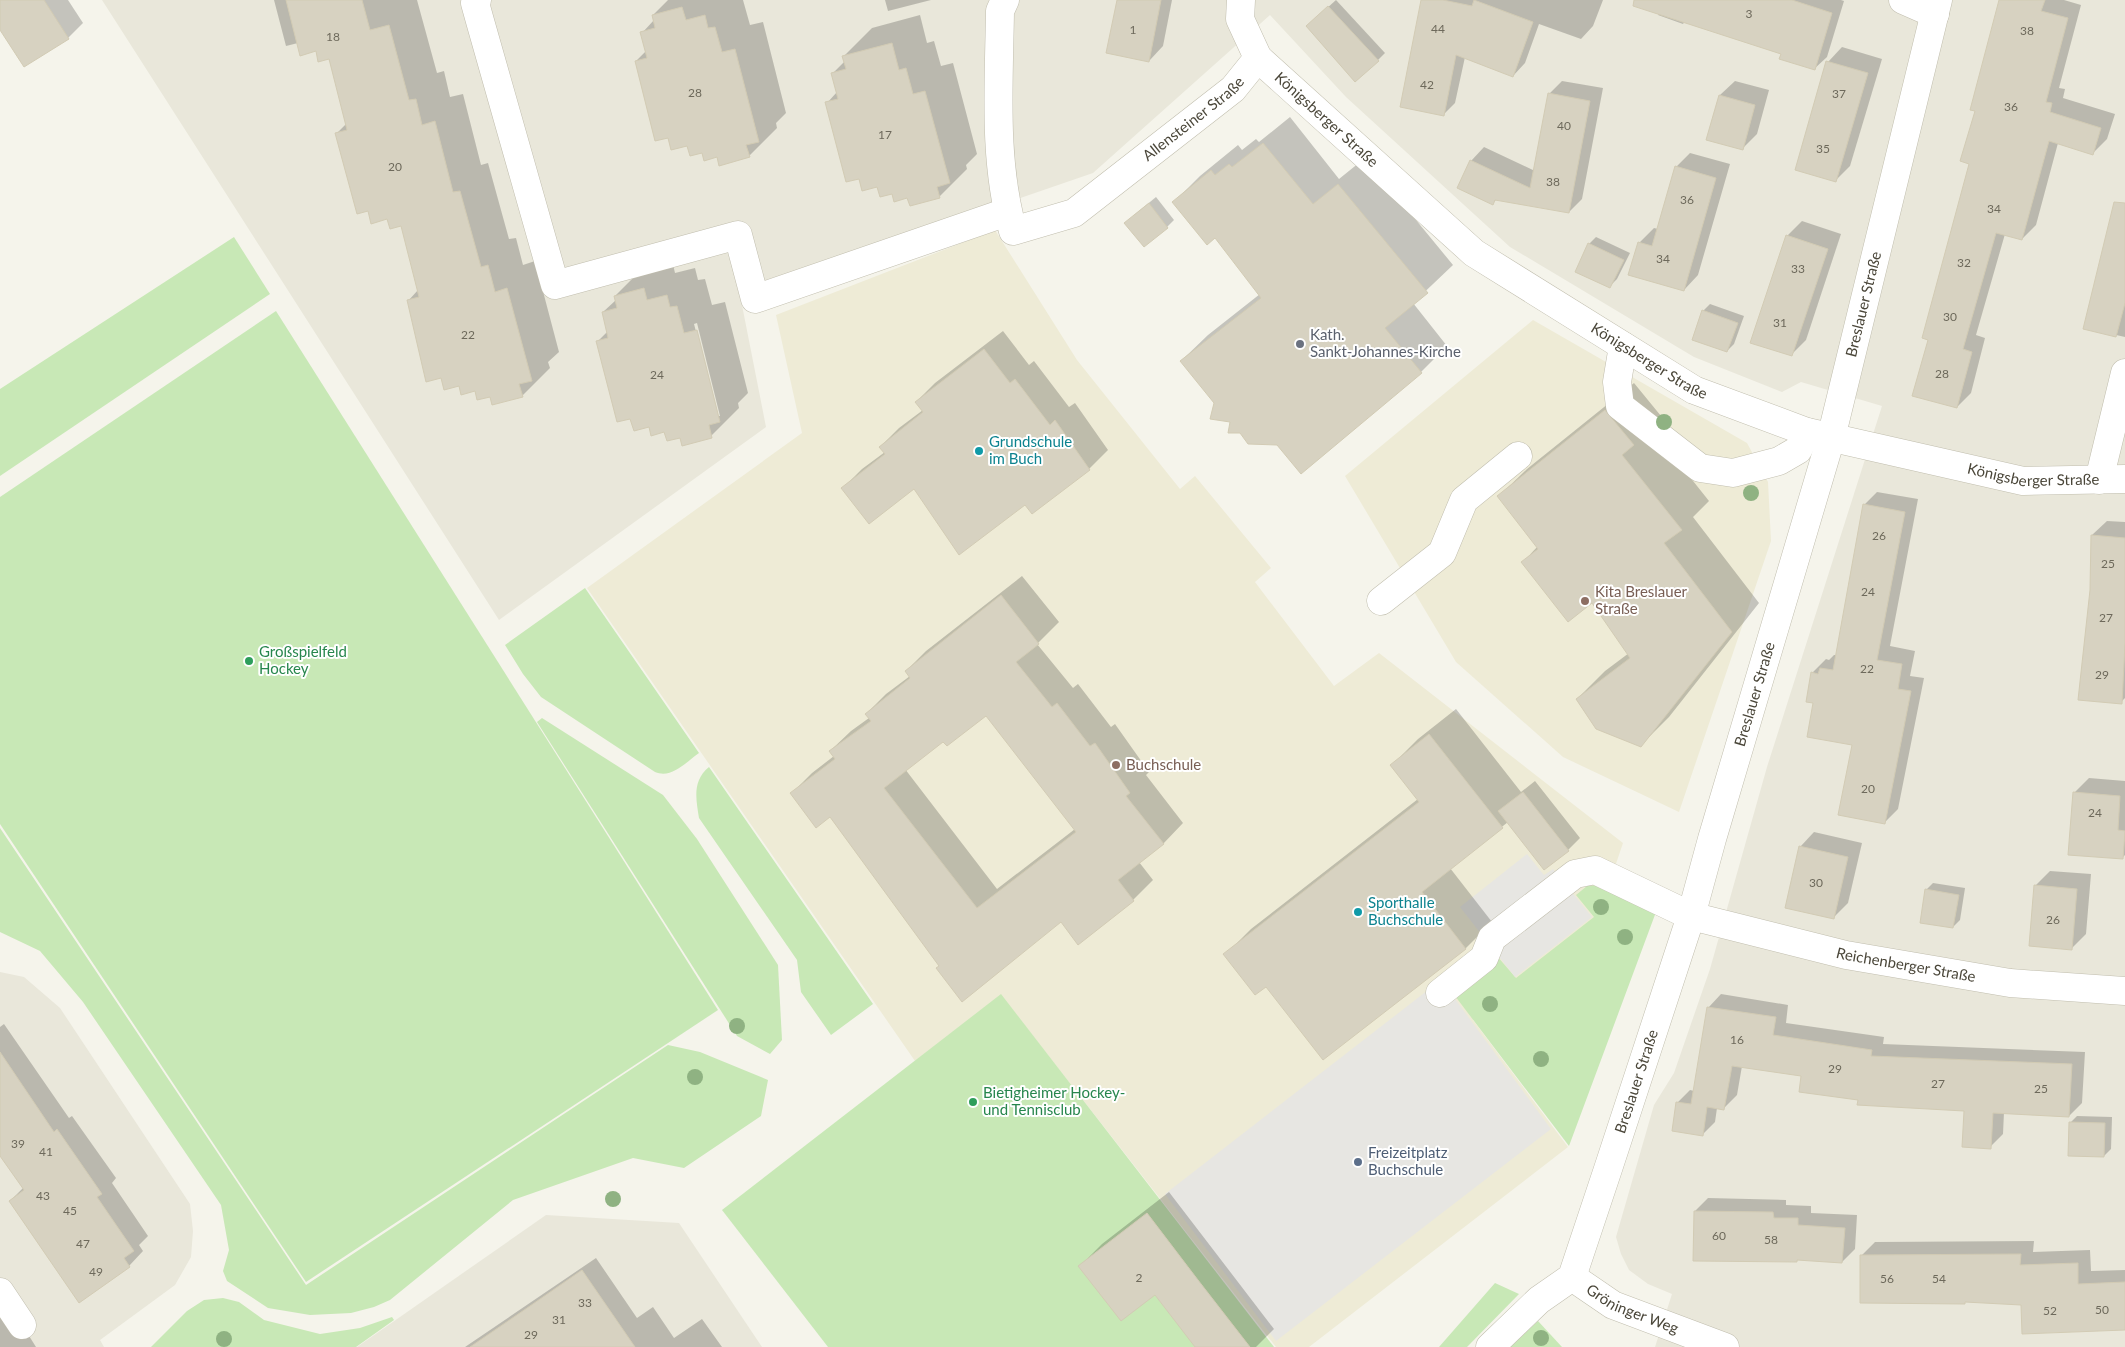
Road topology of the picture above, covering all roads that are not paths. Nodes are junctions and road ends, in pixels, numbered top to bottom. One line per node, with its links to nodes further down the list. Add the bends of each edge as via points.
1 (477, 0): 7 (street, via 480,21 555,285 738,235 755,299)
2 (1005, 0): 7 (street, via 1000,11 998,146)
3 (1242, 0): 6 (street, via 1240,19)
4 (1903, 0): 5 (street)
5 (1936, 7): 10 (street, Breslauer Straße)
6 (1258, 58): 7 (street, Allensteiner Straße, via 1233,89 1074,213 1013,231); 8 (street, Königsberger Straße, via 1474,253)
7 (1007, 212)
8 (1623, 346): 10 (street, Königsberger Straße, via 1694,390); 10 (street, via 1617,382 1620,406 1700,468 1733,474 1779,461)
9 (2125, 373): 12 (street)
10 (1819, 435): 12 (street, Königsberger Straße, via 2023,481); 14 (street, Breslauer Straße)
11 (1518, 456): 13 (street, via 1464,500 1442,552)
12 (2112, 480)
13 (1381, 601)
14 (1691, 916): 15 (street, Reichenberger Straße, via 1846,955 2010,984); 16 (street, Reichenberger Straße, via 1594,870 1574,874 1492,938 1484,958); 17 (street, Breslauer Straße)
15 (2125, 991)
16 (1440, 993)
17 (1572, 1277): 20 (street, via 1539,1300); 21 (street, Gröninger Weg, via 1613,1306)
18 (0, 1292): 19 (street)
19 (22, 1325)
20 (1490, 1347)
21 (1725, 1347)

